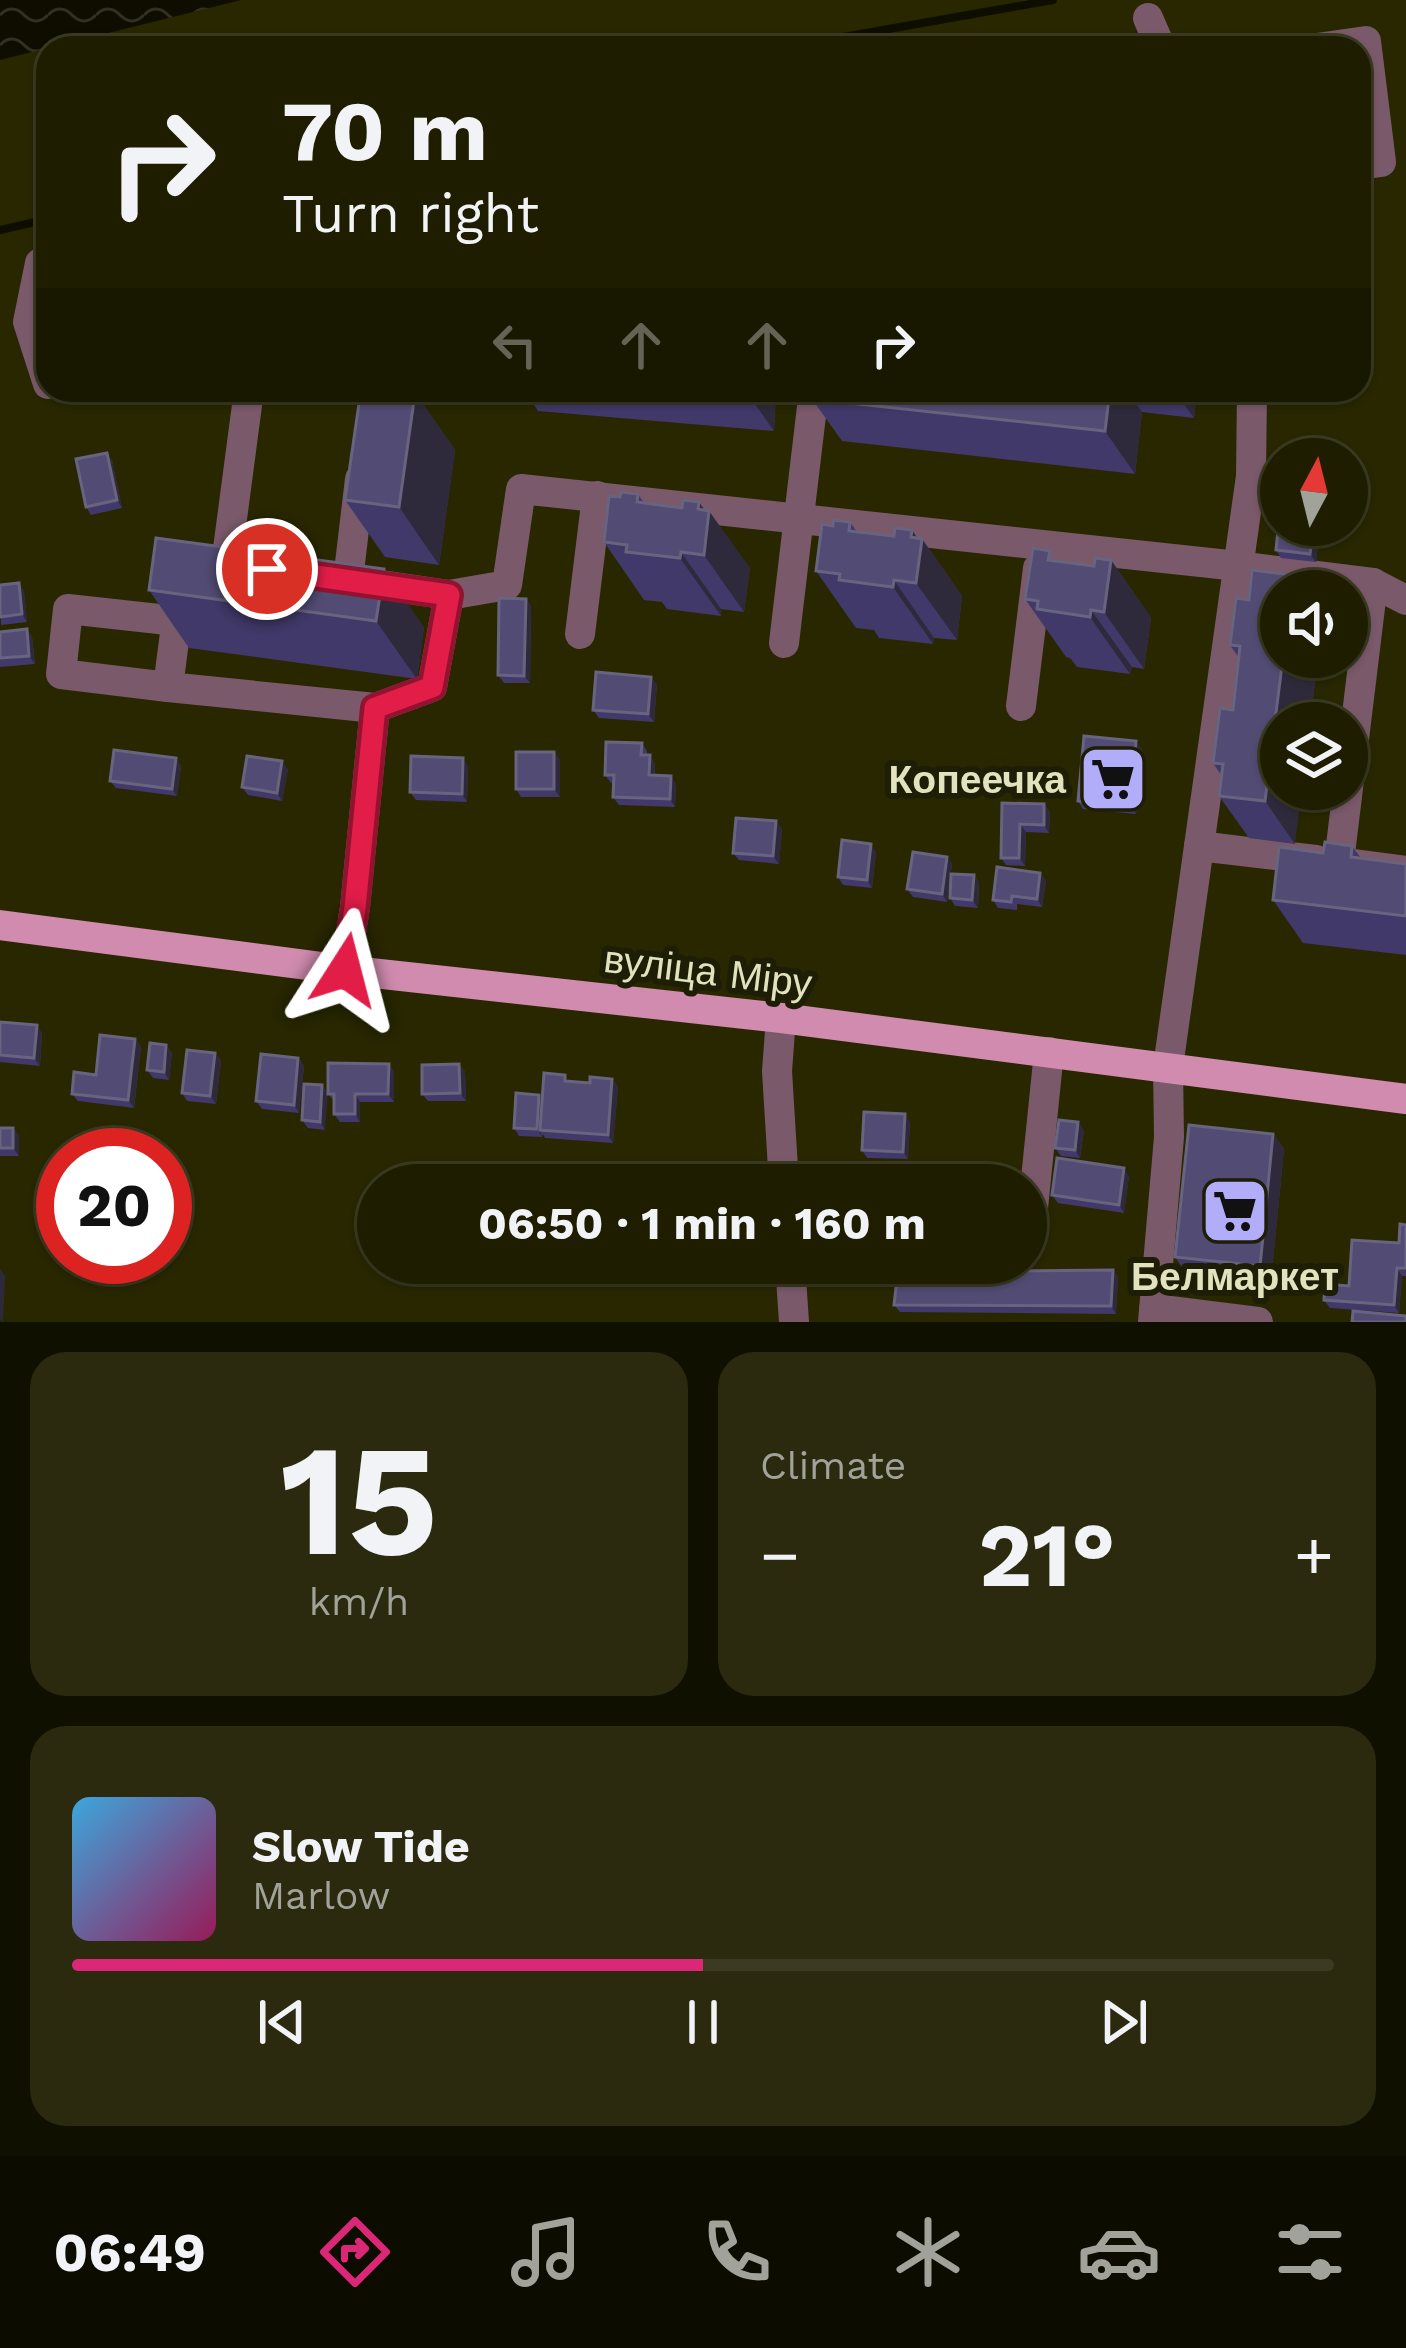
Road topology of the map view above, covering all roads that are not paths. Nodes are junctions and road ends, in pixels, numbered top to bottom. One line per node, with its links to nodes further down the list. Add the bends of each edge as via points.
1 (1148, 17): 2 (street)
2 (1157, 36)
3 (1371, 81): 4 (street, via 1381,162)
4 (1371, 163)
5 (36, 283): 6 (street, via 28,322)
6 (36, 347)
7 (248, 402): 18 (street, via 236,565 184,568)
8 (813, 402): 12 (street)
9 (1252, 402): 14 (street)
10 (362, 461): 16 (street, via 338,579)
11 (597, 496): 12 (street); 16 (street, via 521,489 507,585); 19 (street)
12 (800, 518): 13 (street); 20 (street)
13 (1041, 544): 14 (street); 22 (street)
14 (1238, 566): 15 (street); 24 (street)
15 (1373, 584): 17 (street); 25 (street)
16 (449, 595): 23 (street, via 432,687)
17 (1406, 600)
18 (177, 622): 21 (street); 21 (street, via 68,609 61,674)
19 (580, 634)
20 (784, 643)
21 (168, 687): 23 (street)
22 (1021, 706)
23 (375, 708): 28 (street)
24 (1199, 846): 25 (street); 31 (street)
25 (1340, 862): 26 (street)
26 (1406, 871)
27 (0, 925): 28 (main road, вуліца Міру)
28 (345, 970): 29 (main road, вуліца Міру)
29 (782, 1018): 30 (main road, вуліца Міру); 33 (street)
30 (1049, 1052): 31 (main road, вуліца Міру); 34 (street)
31 (1168, 1067): 32 (main road, вуліца Міру); 36 (street)
32 (1406, 1099)
33 (783, 1164)
34 (1037, 1164)
35 (791, 1284): 37 (street)
36 (1153, 1316): 38 (street)
37 (794, 1322)
38 (1258, 1322)

